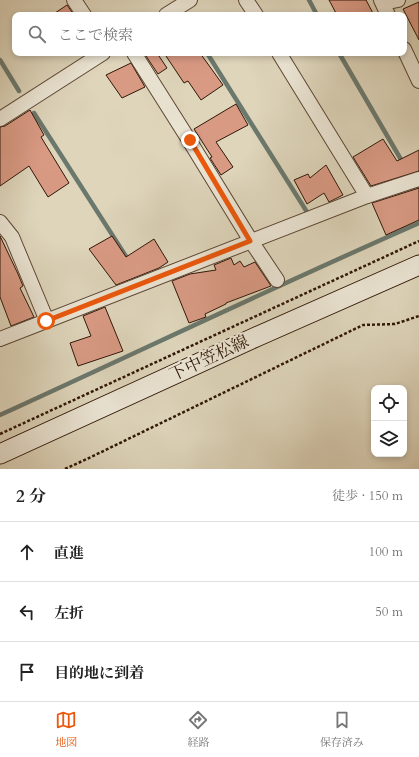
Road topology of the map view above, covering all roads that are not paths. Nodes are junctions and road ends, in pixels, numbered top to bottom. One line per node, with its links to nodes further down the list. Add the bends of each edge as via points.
1 (74, 0): 6 (street)
2 (190, 0): 7 (street)
3 (246, 0): 8 (street)
4 (398, 0): 5 (street)
5 (384, 6)
6 (82, 12)
7 (171, 12)
8 (254, 12)
9 (407, 55): 13 (street)
10 (98, 56): 14 (street)
11 (136, 56): 18 (street)
12 (281, 56): 16 (street)
13 (419, 81)
14 (0, 119)
15 (419, 179): 16 (street)
16 (367, 196): 18 (street)
17 (0, 222): 21 (street, via 12,237)
18 (250, 241): 20 (street); 21 (street)
19 (419, 265): 23 (main road, 下中笠松線)
20 (277, 280)
21 (46, 321): 22 (street)
22 (0, 339)
23 (0, 454)

